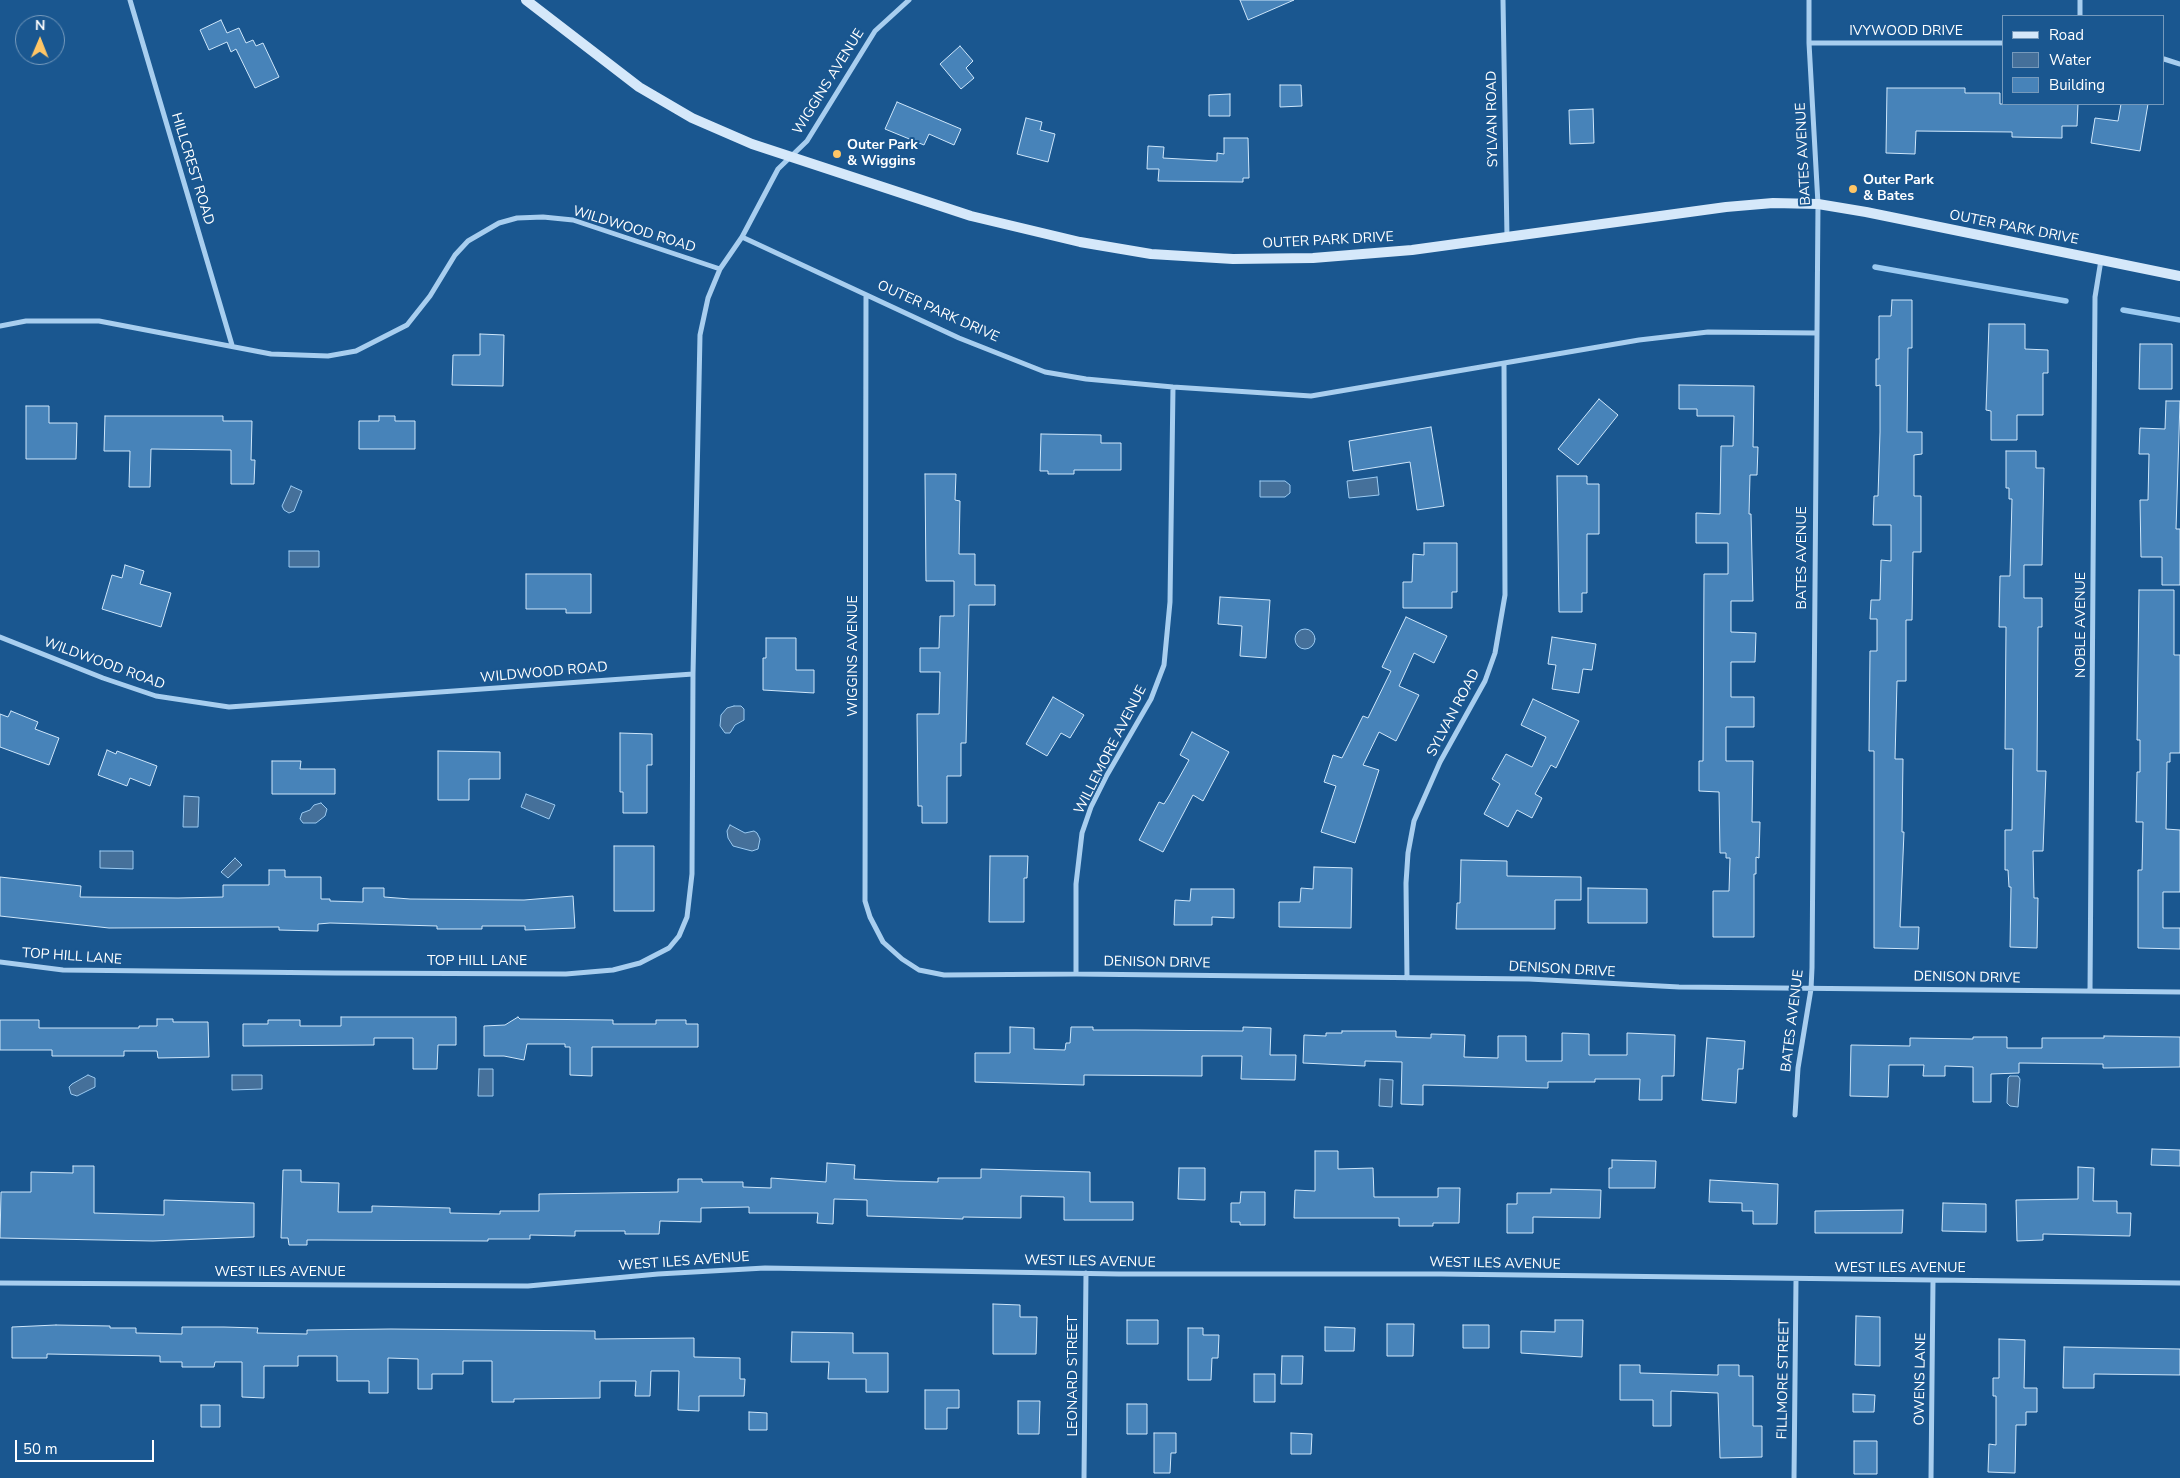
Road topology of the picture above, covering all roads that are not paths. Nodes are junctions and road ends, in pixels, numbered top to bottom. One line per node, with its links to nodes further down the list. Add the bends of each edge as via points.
1 (130, 0): 22 (street, HILLCREST ROAD)
2 (526, 0): 12 (street, OUTER PARK DRIVE, via 639,87 692,118)
3 (909, 0): 12 (street, WIGGINS AVENUE, via 875,31 807,141)
4 (1503, 0): 15 (street, SYLVAN ROAD)
5 (1809, 0): 9 (street, BATES AVENUE)
6 (2080, 0): 7 (street)
7 (2080, 15)
8 (2002, 43): 9 (street, IVYWOOD DRIVE)
9 (1809, 44): 13 (street, BATES AVENUE)
10 (2165, 59): 11 (street)
11 (2180, 64)
12 (790, 157): 14 (street, via 778,169); 15 (street, OUTER PARK DRIVE, via 971,216 1080,242 1151,254 1233,259 1313,258)
13 (1818, 204): 15 (street, OUTER PARK DRIVE, via 1726,206); 16 (street, OUTER PARK DRIVE); 21 (street, BATES AVENUE)
14 (742, 237): 17 (street); 19 (street, OUTER PARK DRIVE)
15 (1507, 238)
16 (2101, 260): 18 (street, OUTER PARK DRIVE); 32 (street, NOBLE AVENUE, via 2095,297)
17 (720, 269): 22 (street, WILDWOOD ROAD, via 573,220 517,218 499,223 468,241 407,325 375,343 356,351 328,356 271,354); 26 (street, via 708,298 700,335)
18 (2180, 276)
19 (866, 295): 24 (street, OUTER PARK DRIVE, via 1045,372); 29 (street, WIGGINS AVENUE, via 865,901 883,942 919,970)
20 (0, 326): 22 (street, WILDWOOD ROAD, via 26,321 99,321)
21 (1816, 333): 23 (street, OUTER PARK DRIVE, via 1708,332 1639,340); 31 (street, BATES AVENUE)
22 (232, 346)
23 (1504, 365): 24 (street, OUTER PARK DRIVE, via 1312,396); 30 (street, SYLVAN ROAD, via 1505,595 1495,654 1486,681 1440,762 1414,821 1406,883)
24 (1173, 387): 28 (street, WILLEMORE AVENUE, via 1170,602 1164,665 1151,699 1091,807 1082,833 1076,884)
25 (0, 637): 26 (street, WILDWOOD ROAD, via 156,696 229,706)
26 (693, 674): 27 (street, TOP HILL LANE, via 692,874 687,917 679,936 669,948 640,964 566,974 72,971)
27 (0, 962)
28 (1076, 974): 29 (street, DENISON DRIVE); 30 (street, DENISON DRIVE)
29 (944, 975)
30 (1407, 978): 31 (street, DENISON DRIVE)
31 (1811, 988): 32 (street, DENISON DRIVE); 34 (street, BATES AVENUE, via 1798,1068)
32 (2090, 991): 33 (street, DENISON DRIVE)
33 (2180, 992)
34 (1795, 1115)
35 (1086, 1274): 36 (street, WEST ILES AVENUE, via 1441,1274); 38 (street, WEST ILES AVENUE, via 765,1268 528,1286); 40 (street, LEONARD STREET)
36 (1796, 1280): 37 (street, WEST ILES AVENUE); 41 (street, FILLMORE STREET)
37 (1933, 1280): 39 (street, WEST ILES AVENUE); 42 (street, OWENS LANE)
38 (0, 1283)
39 (2180, 1283)
40 (1084, 1478)
41 (1794, 1478)
42 (1931, 1478)

